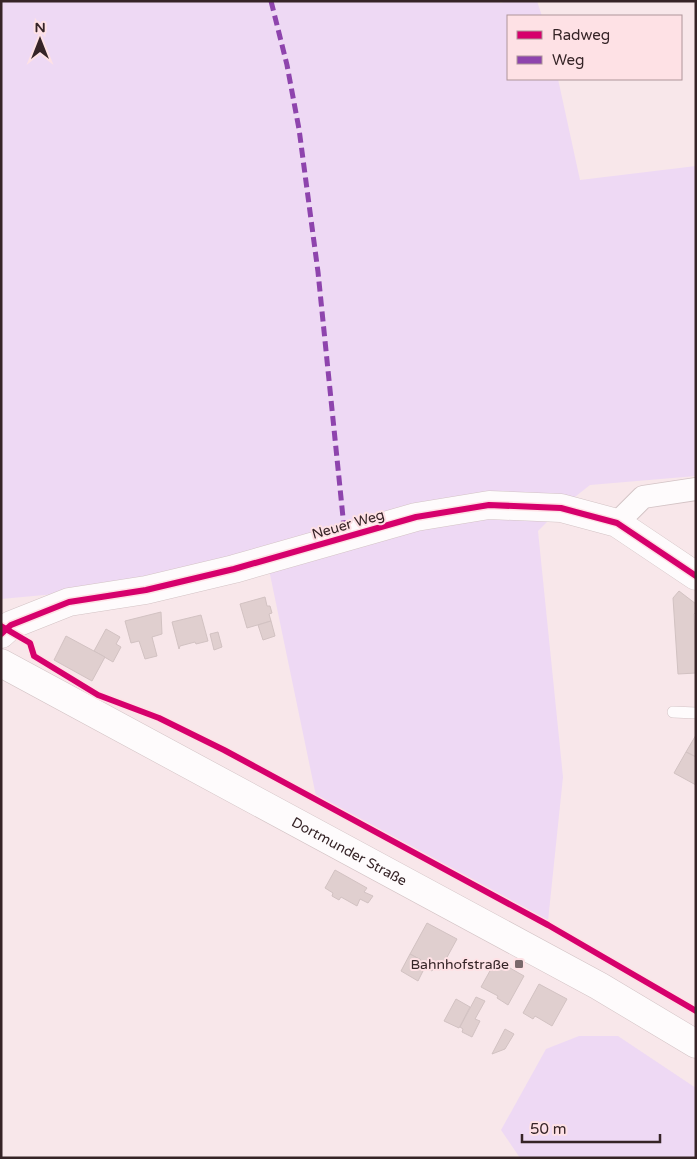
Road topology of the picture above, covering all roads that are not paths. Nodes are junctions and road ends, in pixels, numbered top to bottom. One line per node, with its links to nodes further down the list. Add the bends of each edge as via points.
1 (696, 489): 2 (street, via 643,497)
2 (617, 523): 3 (main road, Neuer Weg); 4 (main road, Neuer Weg, via 561,508 480,506 416,518 155,588 69,602)
3 (696, 576)
4 (3, 631)
5 (1, 662): 8 (main road, Dortmunder Straße, via 599,986)
6 (673, 712): 7 (lane)
7 (696, 713)
8 (696, 1044)

